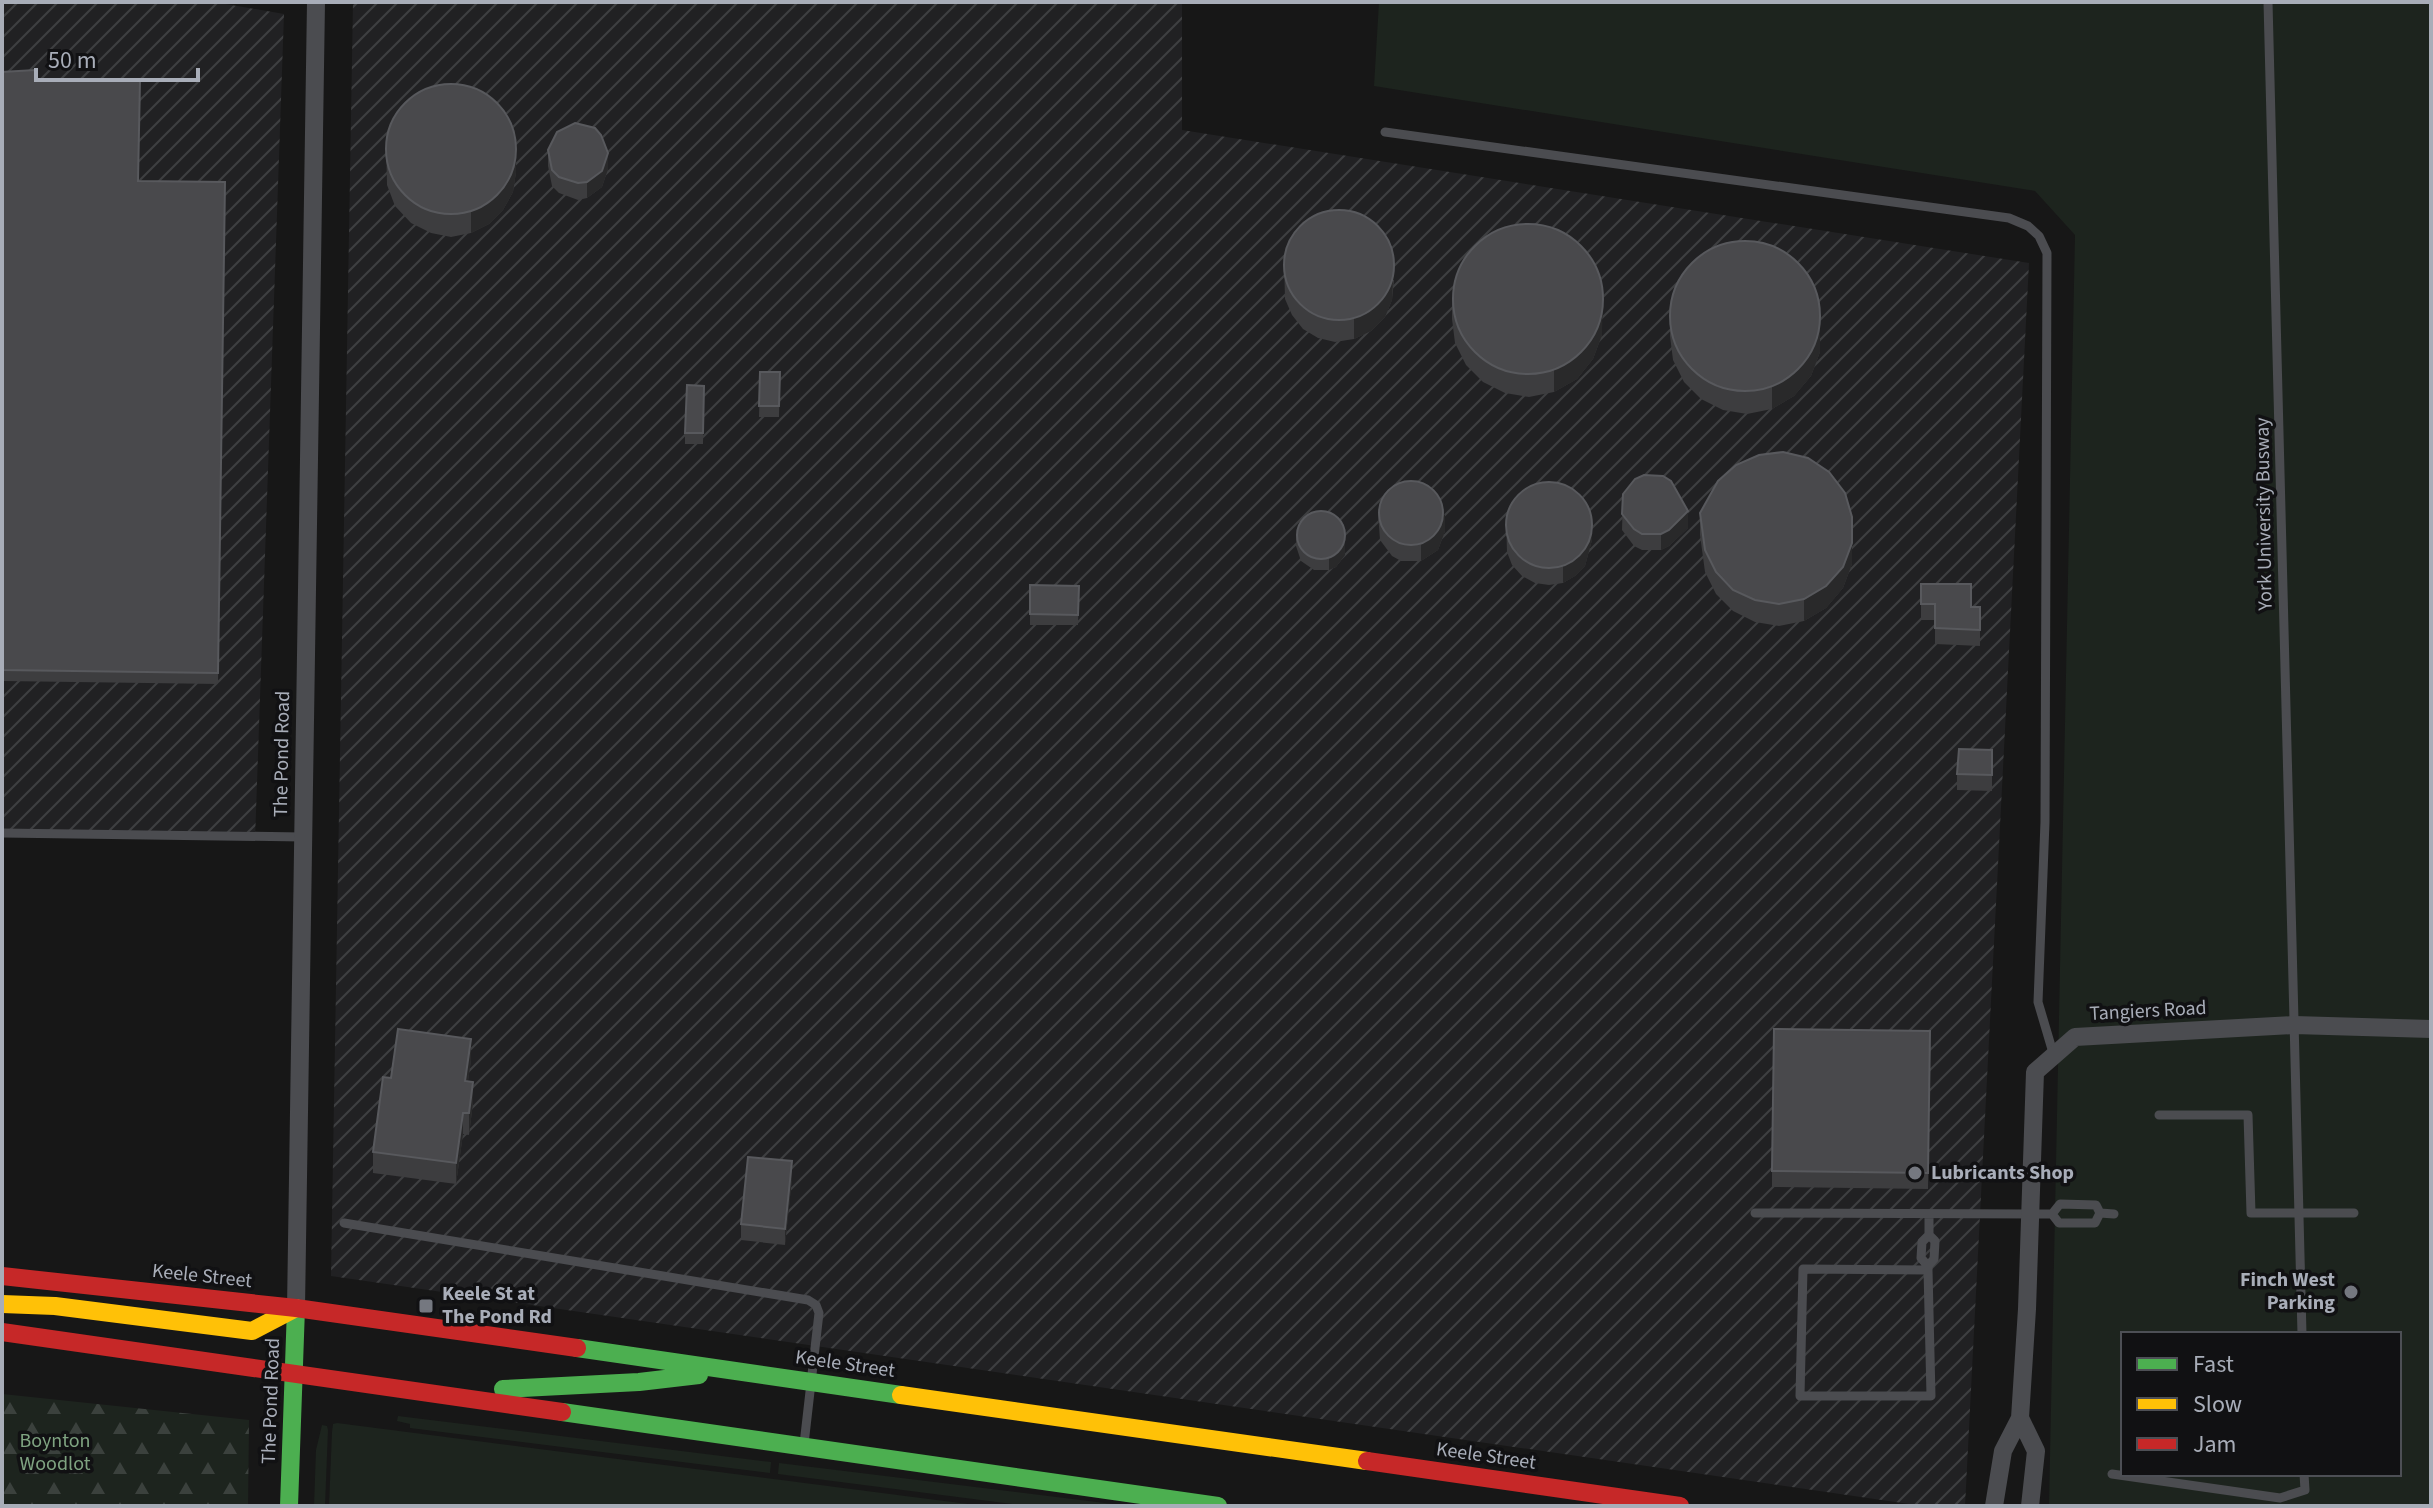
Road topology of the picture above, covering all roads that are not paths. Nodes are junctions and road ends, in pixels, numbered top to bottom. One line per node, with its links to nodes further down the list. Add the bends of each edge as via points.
1 (316, 2): 5 (street, The Pond Road)
2 (2268, 2): 6 (lane, York University Busway)
3 (1385, 132): 8 (lane, via 2009,218 2039,236 2047,253 2048,352 2045,822 2038,1002)
4 (2, 833): 5 (lane)
5 (303, 837): 22 (street, The Pond Road)
6 (2294, 1025): 7 (street, Tangiers Road); 8 (street, Tangiers Road, via 2075,1037); 15 (lane, York University Busway)
7 (2431, 1029)
8 (2054, 1056): 17 (street, Tangiers Road, via 2035,1072)
9 (2159, 1115): 15 (lane, via 2248,1115 2251,1213)
10 (1755, 1213): 16 (lane)
11 (2100, 1213): 13 (lane, via 2096,1205 2060,1204); 13 (lane, via 2095,1223 2059,1223); 14 (lane)
12 (2354, 1213): 15 (lane)
13 (2052, 1214): 17 (lane)
14 (2114, 1214)
15 (2299, 1214): 24 (lane, York University Busway)
16 (1929, 1215): 17 (lane); 19 (lane, via 1921,1258)
17 (2030, 1216): 28 (street, Tangiers Road)
18 (344, 1223): 27 (lane, via 808,1300 819,1313)
19 (1928, 1268): 19 (lane, via 1931,1396 1800,1396 1803,1269)
20 (2, 1276): 22 (main road, Keele Street)
21 (2, 1304): 22 (main road, via 252,1331)
22 (296, 1308): 25 (main road, Keele Street); 26 (main road, The Pond Road)
23 (2, 1332): 26 (main road)
24 (2302, 1332)
25 (734, 1371): 26 (main road, via 516,1390 333,1365); 27 (main road, Keele Street)
26 (294, 1372): 29 (main road); 34 (main road, The Pond Road)
27 (813, 1382): 29 (lane); 36 (main road, Keele Street)
28 (2020, 1418): 37 (street, Tangiers Road, via 2003,1451); 38 (street, Tangiers Road, via 2036,1451)
29 (803, 1447): 35 (main road)
30 (2112, 1474): 31 (lane)
31 (2121, 1475)
32 (2126, 1476): 33 (lane, via 2280,1498 2305,1490)
33 (2304, 1476)
34 (289, 1506)
35 (1218, 1506)
36 (1680, 1506)
37 (1994, 1506)
38 (2030, 1506)

